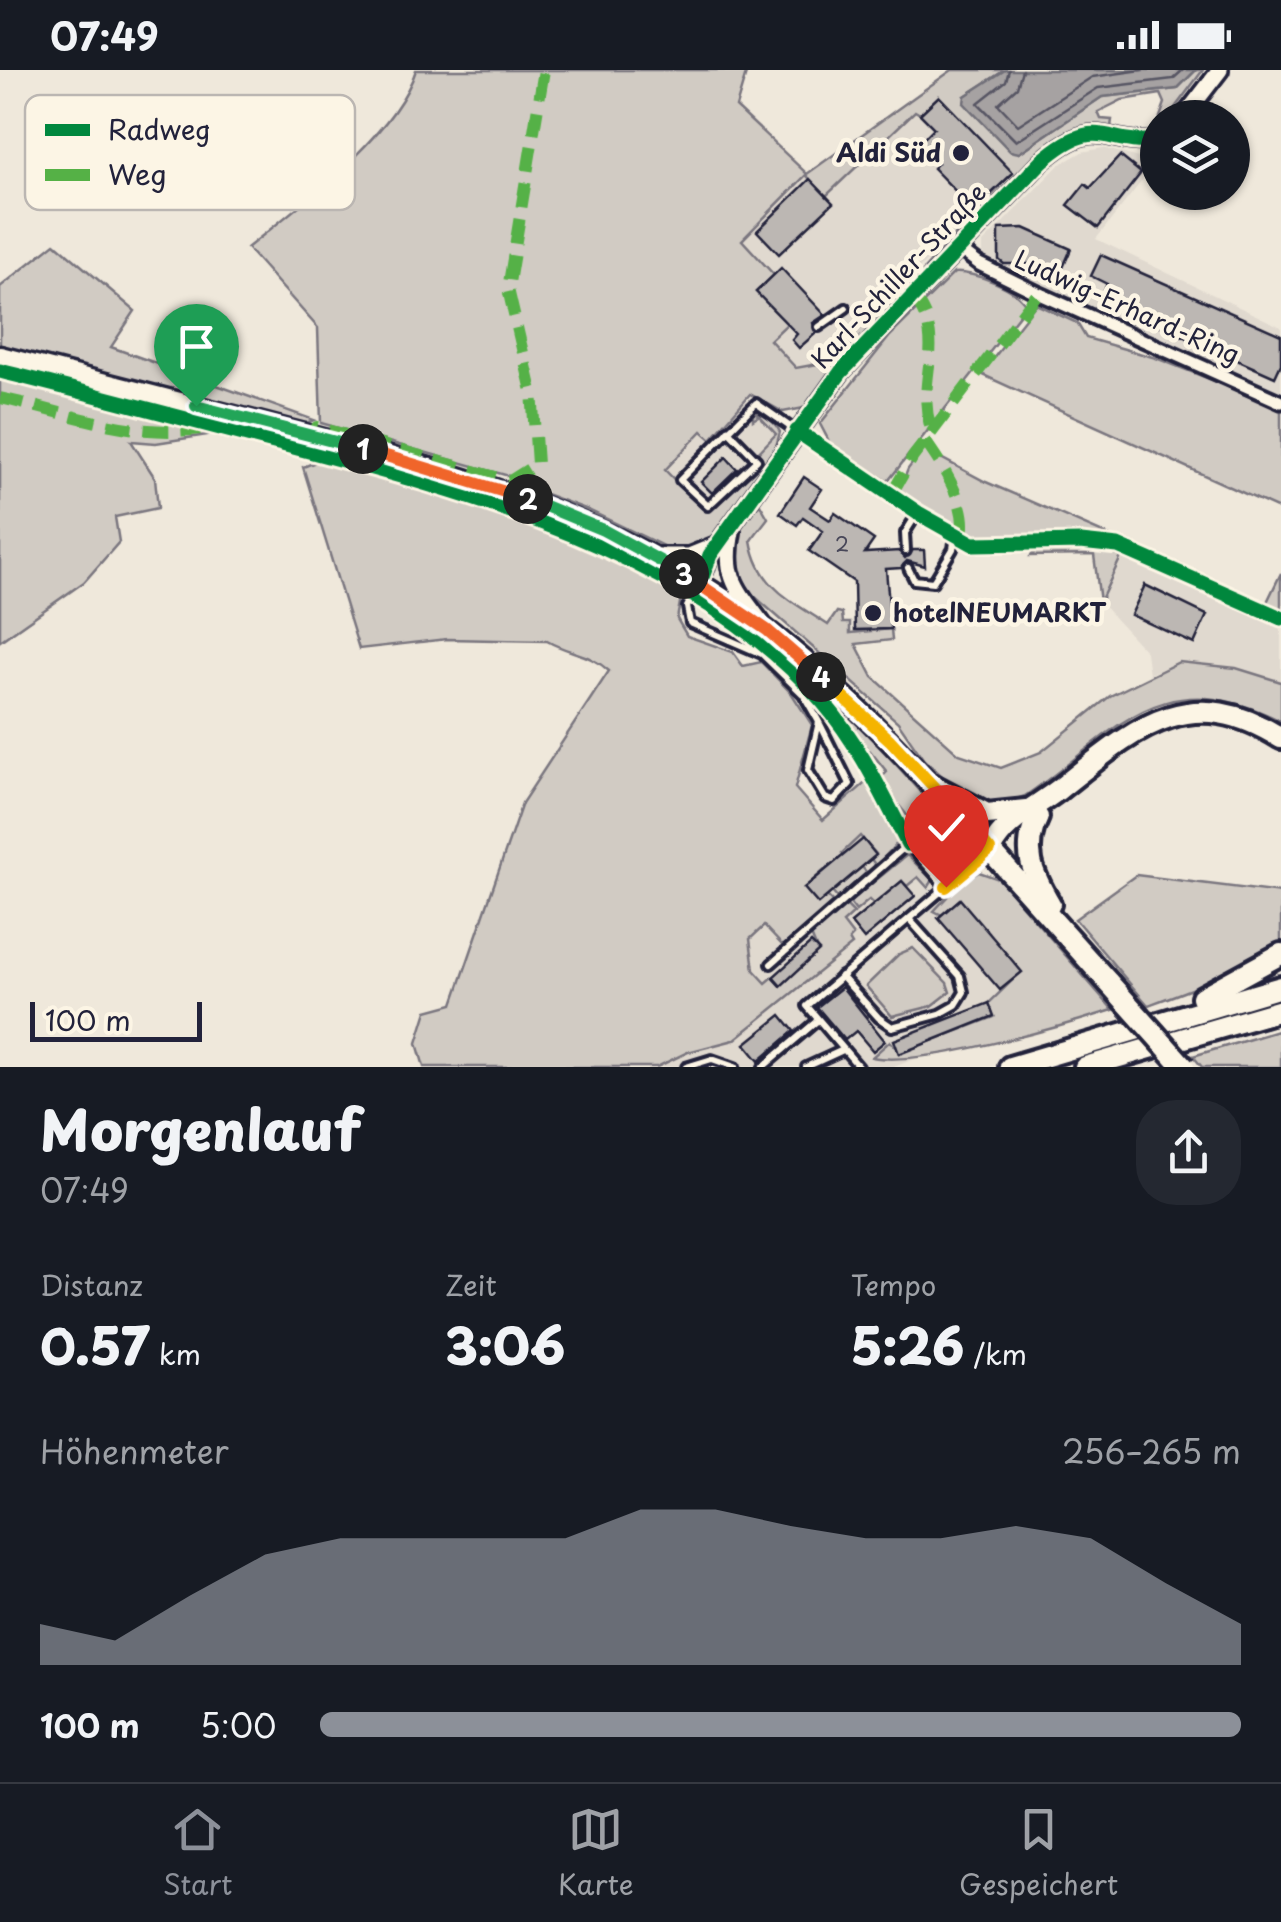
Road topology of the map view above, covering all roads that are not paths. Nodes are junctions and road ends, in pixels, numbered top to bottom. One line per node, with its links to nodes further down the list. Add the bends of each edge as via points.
1 (1218, 73): 2 (street)
2 (1197, 100)
3 (1140, 138): 4 (street, Karl-Schiller-Straße, via 1095,133 1062,145)
4 (958, 248): 8 (street, Ludwig-Erhard-Ring, via 1038,294); 10 (street, Karl-Schiller-Straße, via 867,341)
5 (846, 308): 6 (lane)
6 (818, 326)
7 (0, 356): 15 (main road, via 453,474 578,518)
8 (1281, 402)
9 (728, 430): 9 (lane, via 680,480 703,504 712,506 756,460); 10 (lane, via 756,402)
10 (797, 431): 11 (street); 13 (street, Karl-Schiller-Straße)
11 (918, 513): 12 (street); 14 (lane, via 905,533)
12 (955, 535): 16 (lane, via 933,582 914,580); 18 (street, via 982,546 1118,546)
13 (722, 549): 15 (street); 17 (street); 19 (street, via 734,584)
14 (906, 551)
15 (655, 556): 17 (main road)
16 (908, 568)
17 (700, 583): 19 (main road); 20 (lane, via 687,607 690,623 762,654 803,694)
18 (1281, 618)
19 (767, 630): 22 (main road)
20 (819, 722): 20 (lane, via 850,784 834,800 825,798 808,770)
21 (1281, 738): 23 (highway, via 1224,714 1158,719 1110,746)
22 (932, 785): 23 (highway, via 987,814); 24 (main road)
23 (1033, 813): 24 (highway, via 1013,841); 27 (highway, via 1032,872)
24 (990, 850): 25 (lane); 27 (highway)
25 (946, 887): 26 (lane); 29 (lane, via 908,844)
26 (909, 919): 30 (lane); 30 (lane, via 960,976 964,992 956,1005 892,1027)
27 (1068, 937): 44 (highway, bridge)
28 (1281, 954): 34 (highway)
29 (771, 964)
30 (841, 976): 33 (lane, via 807,1006)
31 (1281, 987): 34 (highway)
32 (1281, 1010): 43 (highway)
33 (816, 1021): 35 (lane); 39 (lane)
34 (1122, 1031): 42 (highway)
35 (843, 1050): 40 (lane); 41 (lane)
36 (713, 1063): 37 (lane); 38 (lane)
37 (686, 1067)
38 (736, 1067)
39 (763, 1067)
40 (806, 1067)
41 (859, 1067)
42 (1010, 1067)
43 (1085, 1067)
44 (1184, 1067)

